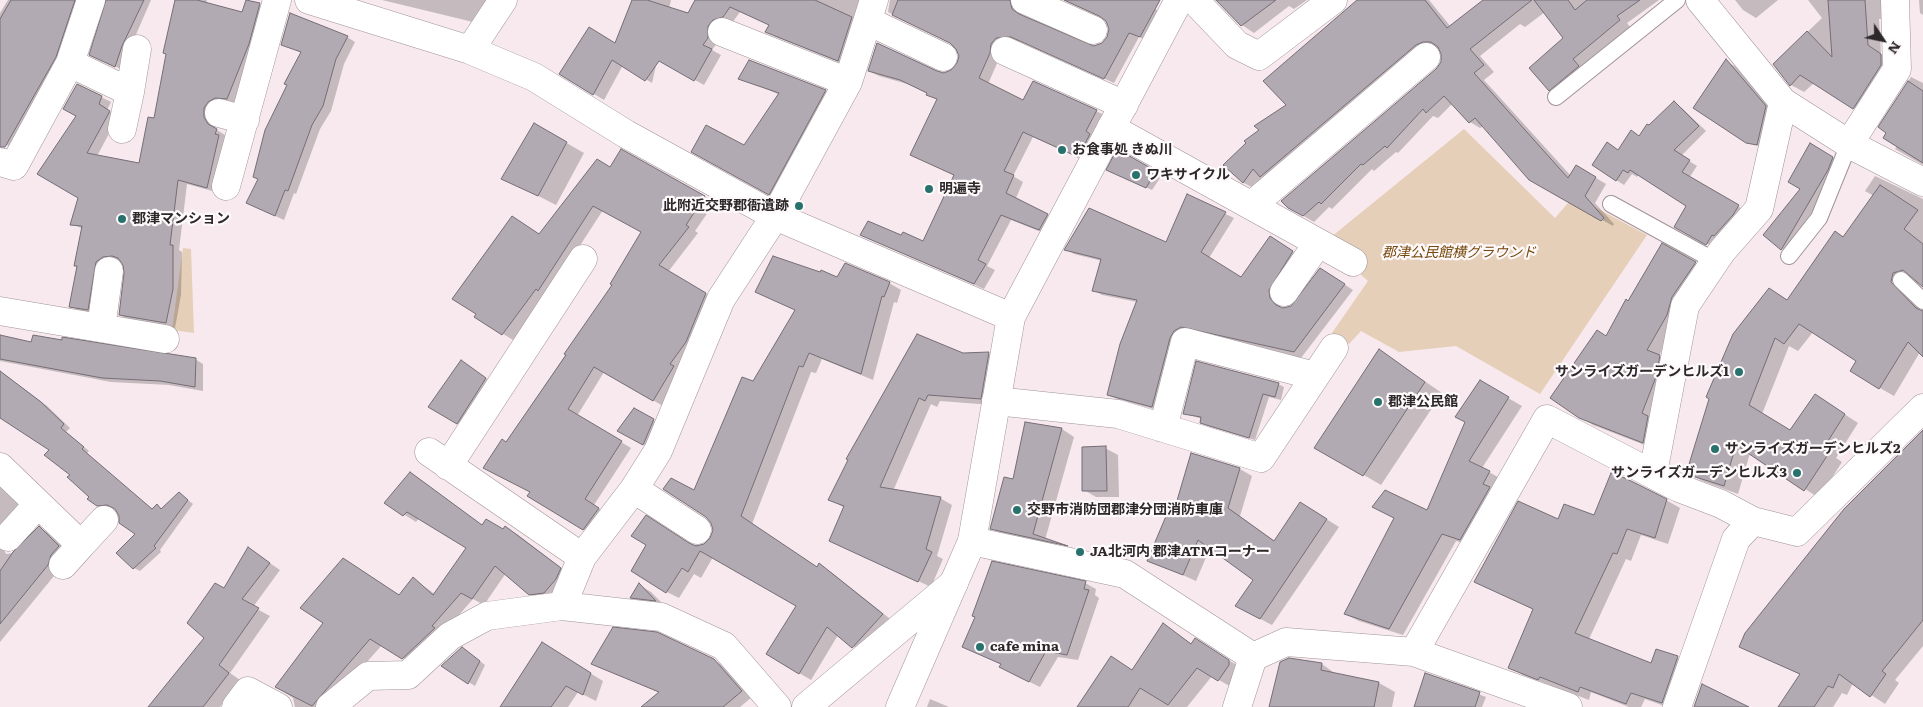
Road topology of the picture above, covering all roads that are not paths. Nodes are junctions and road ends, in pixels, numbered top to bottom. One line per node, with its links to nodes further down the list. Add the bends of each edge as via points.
1 (91, 0): 20 (street)
2 (277, 0): 27 (street)
3 (310, 0): 16 (street)
4 (503, 0): 16 (street)
5 (1025, 0): 13 (street)
6 (1178, 0): 25 (street)
7 (1194, 0): 8 (street, via 1237,46 1260,56)
8 (1333, 0)
9 (1677, 0): 23 (lane)
10 (1700, 0): 24 (street)
11 (1895, 0): 30 (street, via 1897,69)
12 (868, 7): 18 (street); 21 (street)
13 (1093, 30)
14 (722, 32): 21 (street)
15 (137, 49): 22 (street)
16 (470, 50): 36 (street, via 534,77 626,134 658,162)
17 (1005, 52): 25 (street)
18 (943, 57)
19 (1426, 58): 35 (street)
20 (70, 63): 22 (street); 31 (street, via 14,166)
21 (848, 82): 36 (street)
22 (130, 92): 29 (street)
23 (1556, 97)
24 (1783, 102): 30 (street); 40 (street, via 1759,209)
25 (1124, 105): 28 (street)
26 (219, 113): 27 (street)
27 (245, 120): 33 (street)
28 (1112, 128): 35 (street); 47 (street)
29 (122, 129)
30 (1849, 144): 32 (street); 38 (lane, via 1819,218)
31 (0, 162)
32 (1922, 180)
33 (226, 186)
34 (1611, 204): 40 (lane)
35 (1252, 205): 37 (street)
36 (775, 216): 47 (street); 57 (street, via 721,300 658,451)
37 (1318, 243): 41 (street); 44 (street)
38 (1789, 256)
39 (583, 259): 65 (street, via 531,320 438,459)
40 (1715, 261): 56 (street, via 1684,306)
41 (1353, 262)
42 (109, 271): 48 (street)
43 (1901, 280): 45 (lane)
44 (1284, 292)
45 (1923, 301)
46 (0, 311): 48 (street)
47 (1011, 317): 52 (street)
48 (101, 328): 49 (street)
49 (165, 339)
50 (1334, 348): 51 (street)
51 (1315, 376): 54 (street, via 1261,458); 54 (street, via 1185,342)
52 (996, 401): 54 (street, via 1118,414); 63 (street)
53 (1923, 408): 60 (street, via 1796,532)
54 (1163, 428)
55 (0, 467): 58 (street)
56 (1653, 473): 60 (street); 69 (street, via 1547,419)
57 (634, 490): 61 (street); 65 (street)
58 (38, 504): 62 (street); 64 (street)
59 (104, 520): 64 (street)
60 (1753, 521): 79 (street, via 1736,539)
61 (697, 530)
62 (8, 537)
63 (972, 541): 67 (street); 70 (street, via 1125,574)
64 (81, 545): 66 (street)
65 (582, 557): 68 (street)
66 (63, 565)
67 (954, 583): 75 (street); 76 (street)
68 (562, 606): 73 (street, via 487,616 450,636 408,676 368,676); 74 (street, via 661,617 724,646)
69 (1414, 652): 70 (street, via 1286,642); 78 (street)
70 (1253, 656): 77 (street)
71 (236, 707): 72 (street, via 248,691)
72 (278, 707)
73 (330, 707)
74 (777, 707)
75 (806, 707)
76 (900, 707)
77 (1237, 707)
78 (1568, 707)
79 (1677, 707)

